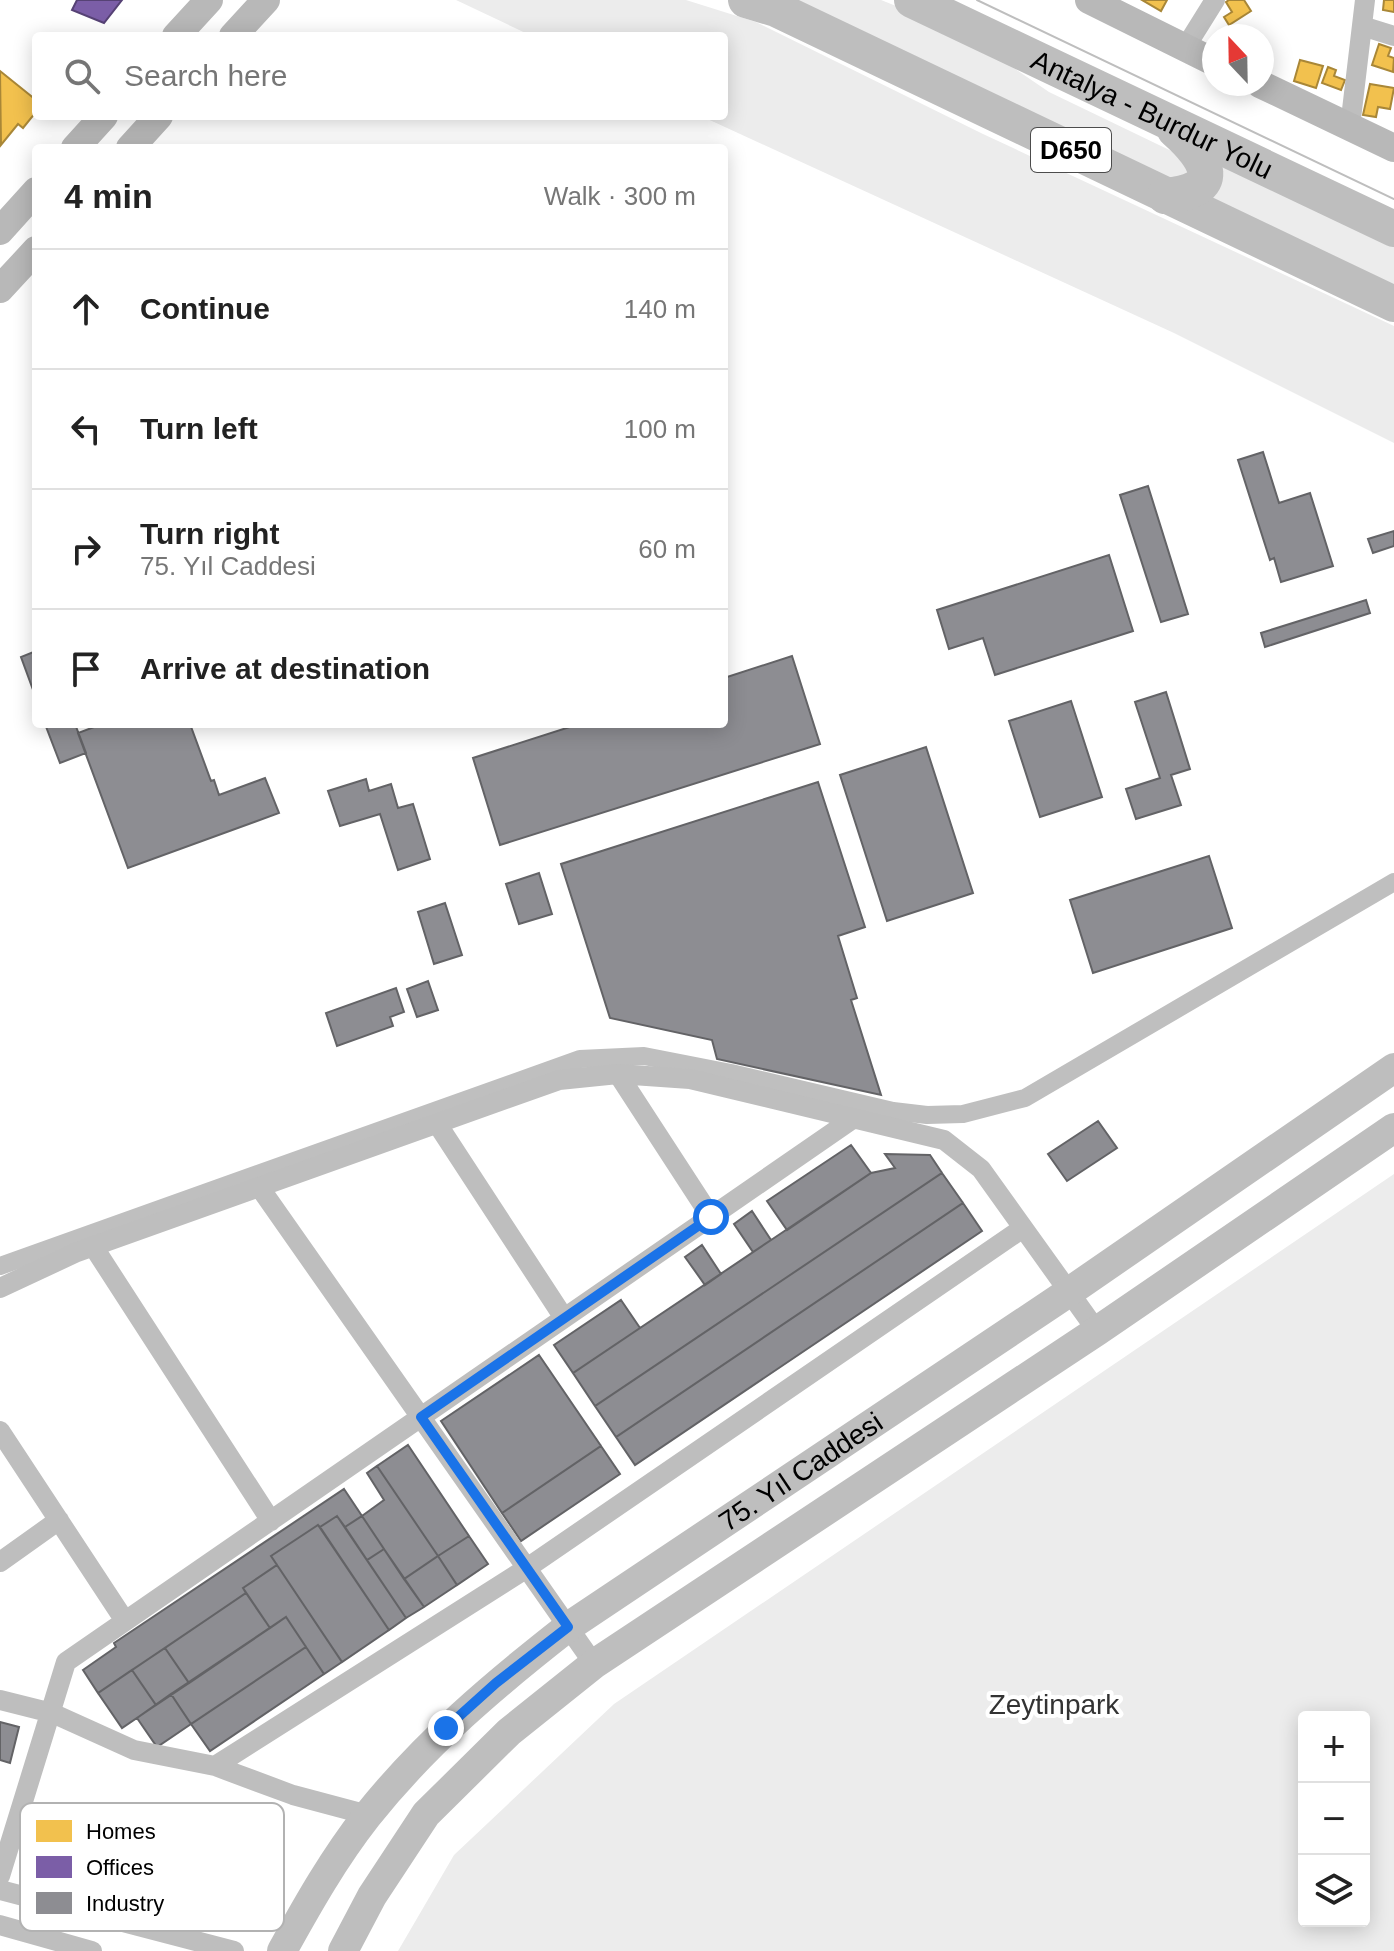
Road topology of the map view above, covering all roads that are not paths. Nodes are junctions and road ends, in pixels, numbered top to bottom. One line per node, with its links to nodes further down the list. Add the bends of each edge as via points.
1 (195, 0): 10 (street)
2 (209, 0): 11 (street)
3 (266, 0): 12 (street)
4 (746, 0): 25 (highway, D650, via 776,9)
5 (912, 0): 17 (highway, Antalya - Burdur Yolu / D650)
6 (1089, 0): 14 (street)
7 (1215, 0): 14 (street)
8 (1365, 0): 9 (street)
9 (1362, 26): 13 (street); 20 (street)
10 (177, 32)
11 (179, 32)
12 (237, 32)
13 (1394, 36)
14 (1185, 48): 15 (street)
15 (1202, 56)
16 (1274, 91): 20 (street)
17 (1161, 118): 25 (highway, via 1189,143 1206,172 1195,190); 26 (highway, Antalya - Burdur Yolu / D650)
18 (100, 120): 21 (street)
19 (155, 120): 22 (street)
20 (1350, 127): 23 (street)
21 (79, 144)
22 (134, 144)
23 (1394, 148)
24 (32, 195): 27 (street)
25 (1165, 196): 30 (highway, D650)
26 (1394, 229)
27 (0, 231)
28 (32, 254): 29 (street)
29 (0, 289)
30 (1394, 304)
31 (1394, 1068): 41 (main road, 75. Yıl Caddesi)
32 (618, 1074): 33 (street, via 690,1079); 34 (street, via 559,1080); 37 (street)
33 (854, 1118): 37 (street); 38 (street, via 944,1140 981,1169)
34 (438, 1125): 36 (street); 42 (street)
35 (1394, 1128): 43 (main road, 75. Yıl Caddesi)
36 (260, 1188): 39 (street); 44 (street)
37 (711, 1217): 42 (street)
38 (1023, 1228): 41 (street); 49 (street)
39 (93, 1246): 40 (street); 47 (street)
40 (0, 1288)
41 (1069, 1292): 43 (street); 51 (main road, 75. Yıl Caddesi)
42 (564, 1318): 44 (street)
43 (1097, 1331): 52 (main road, 75. Yıl Caddesi)
44 (421, 1417): 47 (street); 49 (street)
45 (1, 1435): 46 (street)
46 (59, 1520): 48 (street); 50 (street)
47 (271, 1521): 50 (street)
48 (0, 1562)
49 (527, 1568): 51 (street); 55 (street)
50 (125, 1621): 54 (street, via 66,1662)
51 (568, 1627): 52 (street); 58 (main road, 75. Yıl Caddesi, via 446,1728)
52 (594, 1664): 69 (main road, 75. Yıl Caddesi, via 509,1732 426,1814)
53 (0, 1700): 54 (street)
54 (52, 1713): 55 (street, via 134,1750); 56 (street)
55 (215, 1766): 58 (street)
56 (23, 1803)
57 (20, 1813): 59 (street)
58 (368, 1815): 68 (main road, 75. Yıl Caddesi, via 324,1876)
59 (0, 1876)
60 (0, 1890): 61 (street)
61 (20, 1895)
62 (0, 1925): 63 (street)
63 (20, 1931)
64 (21, 1931): 66 (street)
65 (157, 1931): 67 (street)
66 (92, 1951)
67 (234, 1951)
68 (282, 1951)
69 (343, 1951)

